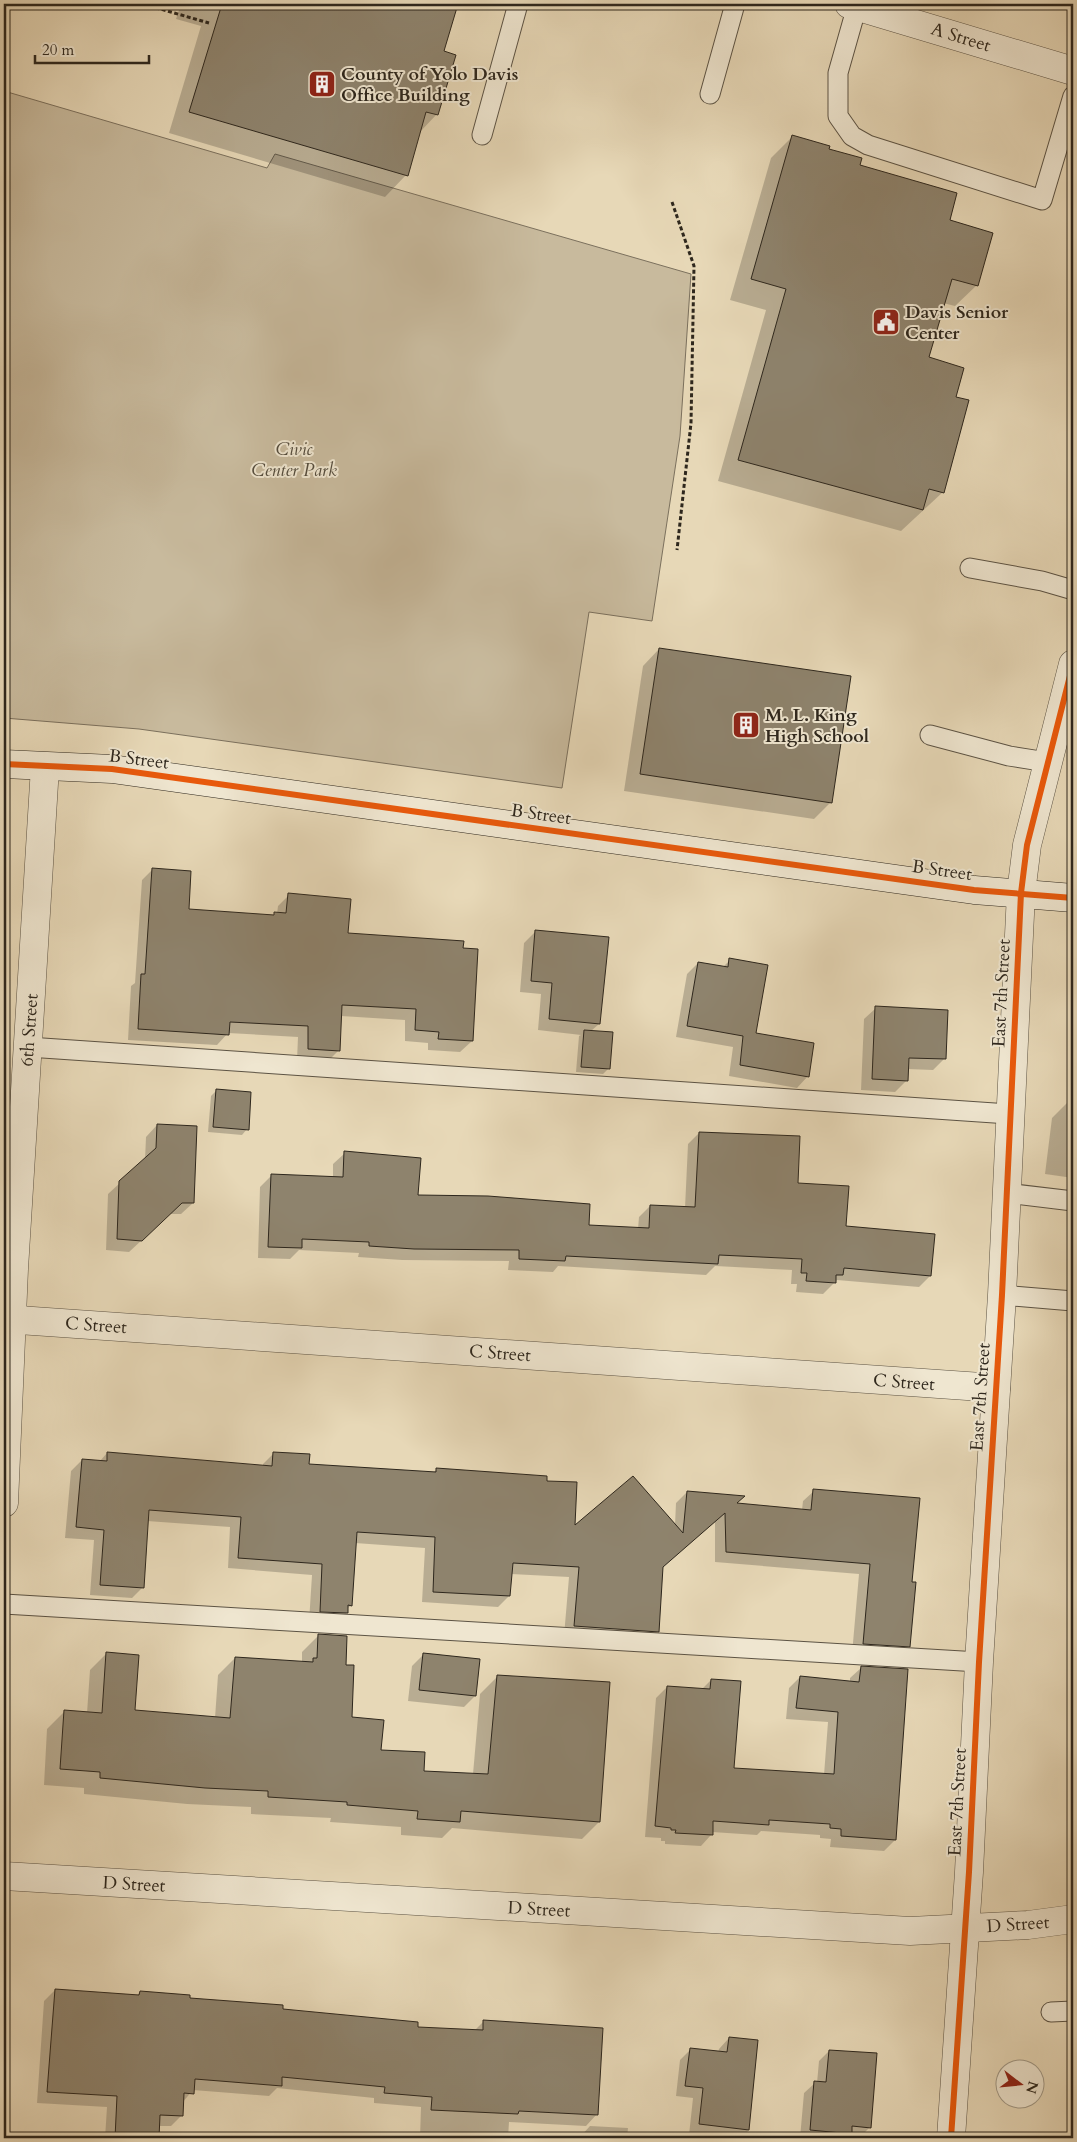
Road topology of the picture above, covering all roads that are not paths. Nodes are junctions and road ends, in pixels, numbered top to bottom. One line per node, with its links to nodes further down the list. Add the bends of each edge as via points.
1 (518, 4): 7 (lane)
2 (735, 4): 5 (lane)
3 (853, 5): 4 (street, A Street); 6 (lane, via 838,73 838,116 852,136 868,145 1042,200)
4 (1073, 70)
5 (710, 94)
6 (1073, 96)
7 (482, 135)
8 (970, 568): 9 (lane)
9 (1073, 590)
10 (1073, 664): 12 (street, East 7th Street)
11 (930, 735): 12 (lane, via 1009,756)
12 (1047, 762): 15 (street, East 7th Street, via 1027,845)
13 (4, 764): 14 (street, B Street)
14 (45, 766): 15 (street, B Street, via 112,769 974,890); 17 (street, 6th Street)
15 (1021, 893): 16 (street, B Street); 18 (street, East 7th Street)
16 (1073, 898)
17 (28, 1047): 18 (lane); 23 (street, 6th Street)
18 (1009, 1114): 19 (street, East 7th Street)
19 (1006, 1193): 20 (lane); 21 (street, East 7th Street)
20 (1073, 1202)
21 (1002, 1295): 22 (lane); 24 (street, East 7th Street)
22 (1073, 1301)
23 (8, 1319): 24 (street, C Street); 25 (street, 6th Street)
24 (996, 1388): 27 (street, East 7th Street)
25 (4, 1503)
26 (4, 1604): 27 (lane)
27 (979, 1662): 30 (street, East 7th Street)
28 (4, 1876): 30 (street, D Street, via 910,1932)
29 (1073, 1919): 30 (street, D Street)
30 (966, 1928): 33 (street, East 7th Street)
31 (1073, 2011): 32 (lane)
32 (1051, 2012)
33 (951, 2138)

